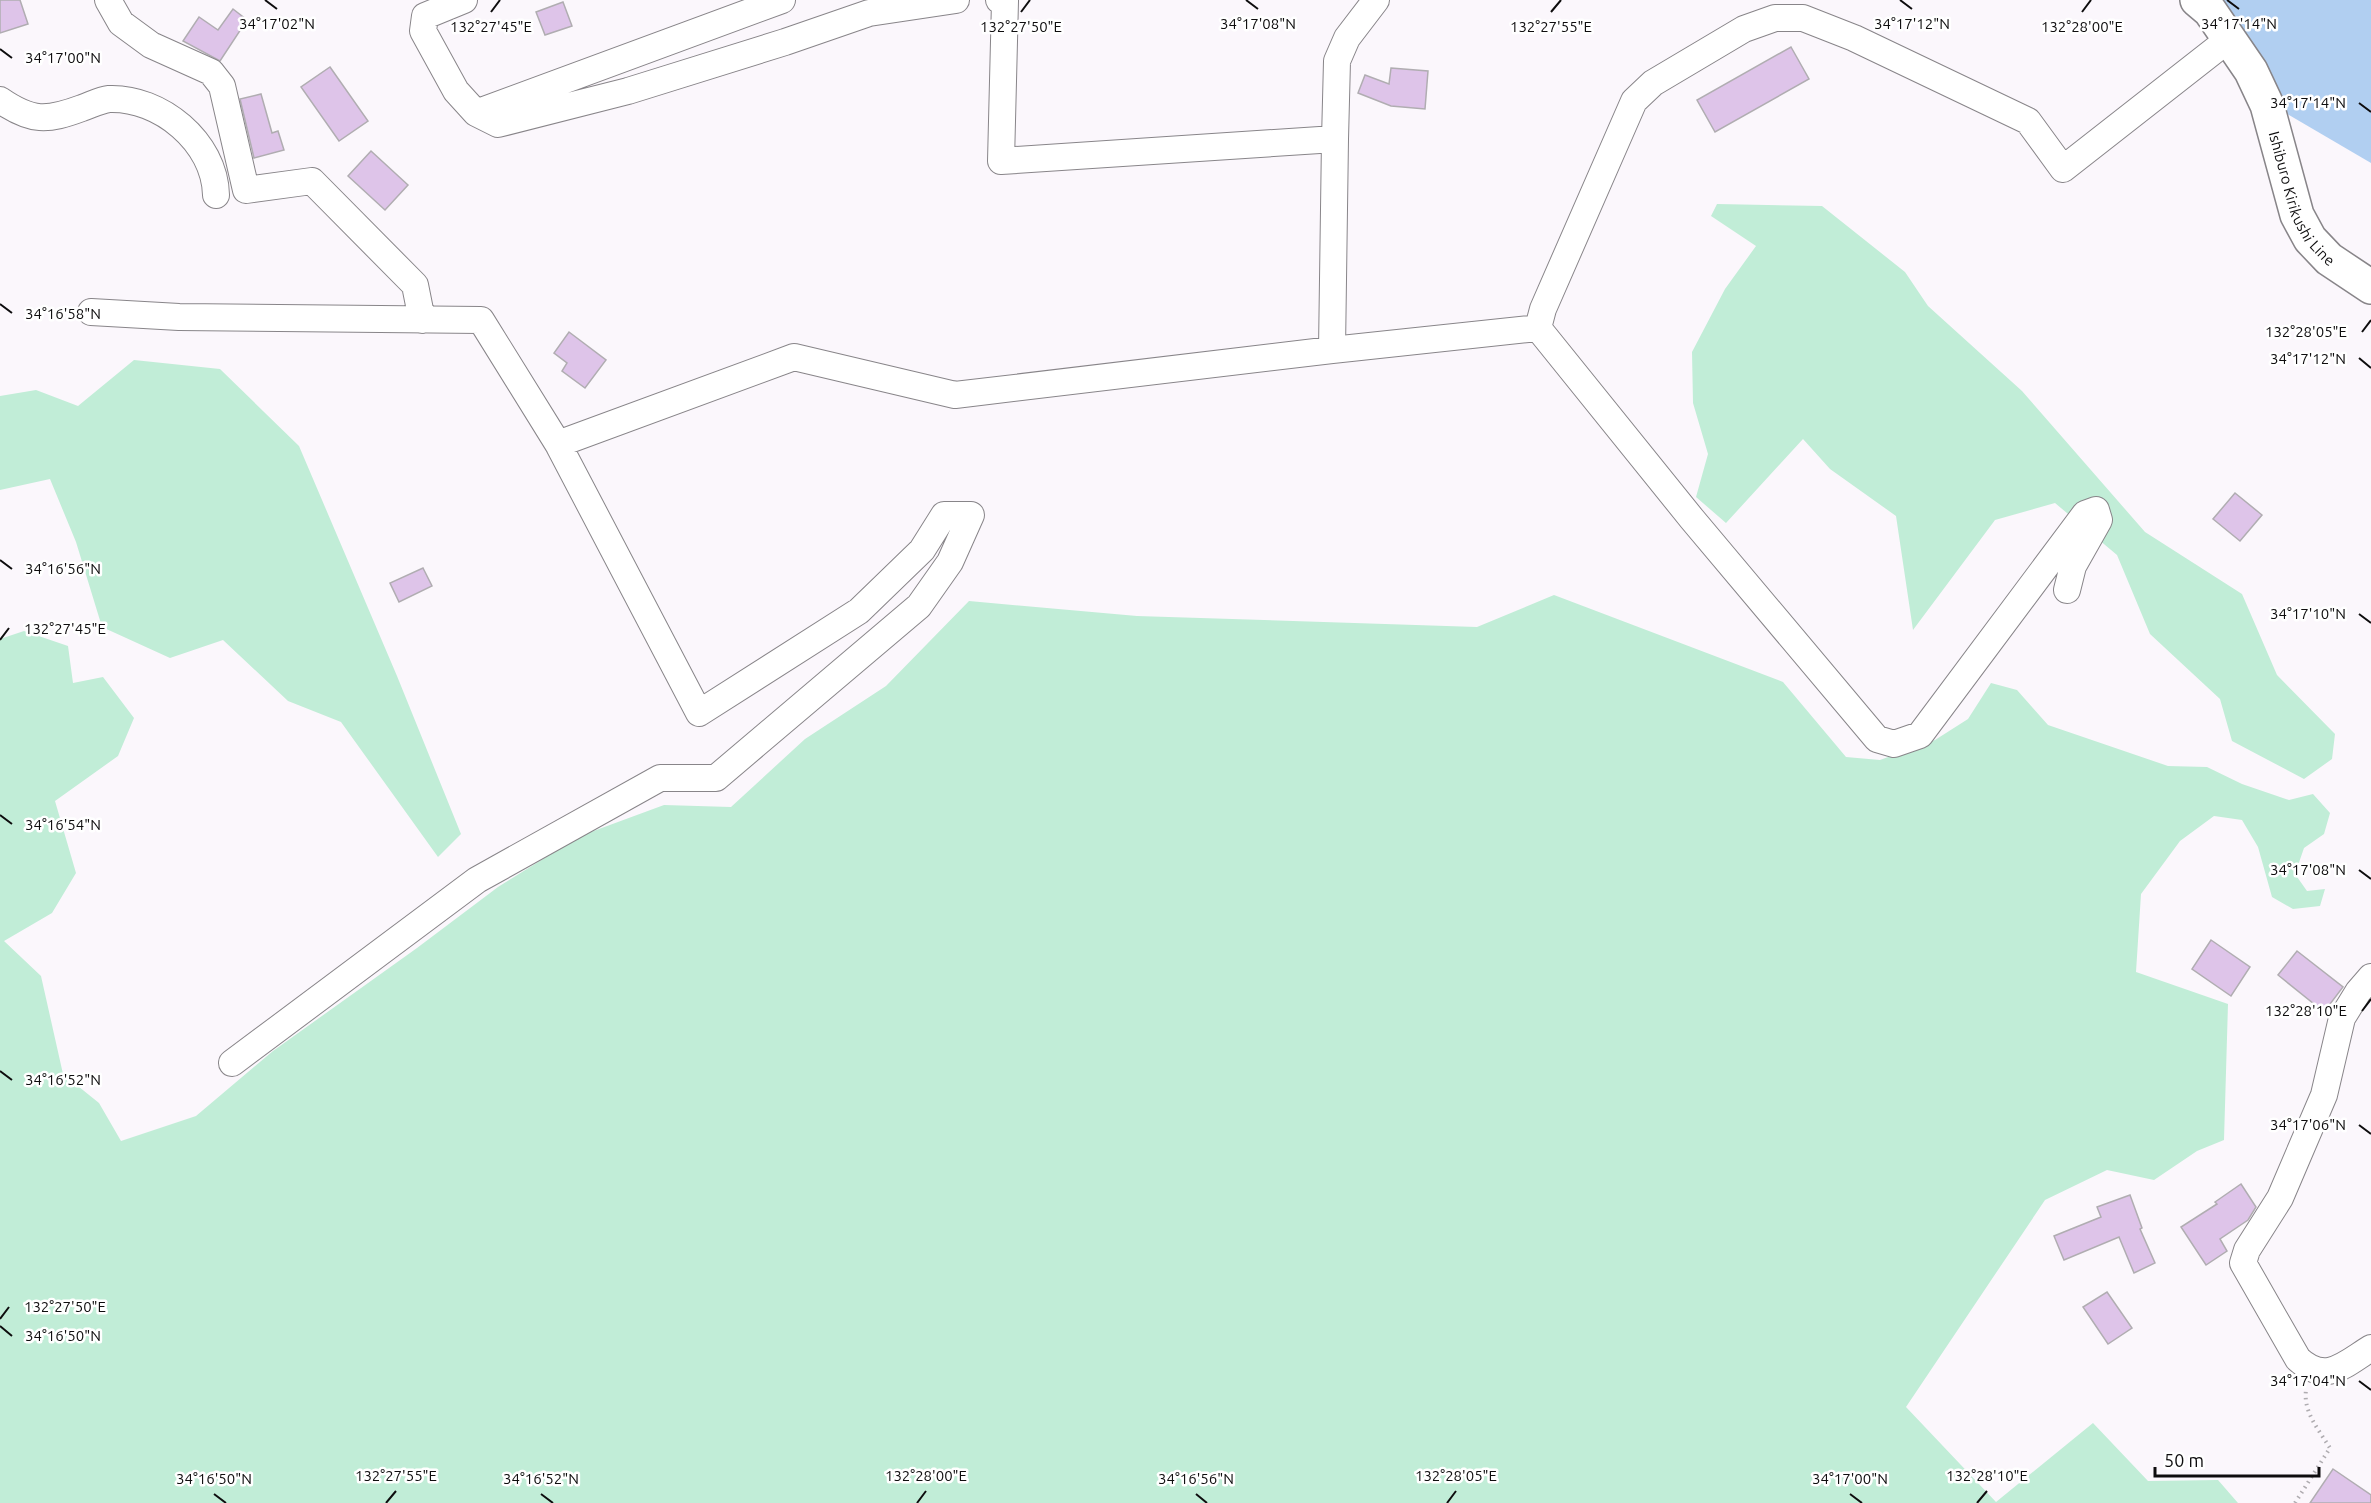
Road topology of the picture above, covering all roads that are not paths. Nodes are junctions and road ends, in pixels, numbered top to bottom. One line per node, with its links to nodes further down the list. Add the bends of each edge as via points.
1 (108, 0): 15 (street, via 121,23 151,45 212,72 222,86 246,190 312,181 415,285)
2 (464, 0): 10 (street, via 424,16 423,31 456,91)
3 (782, 0): 10 (street)
4 (956, 0): 10 (street, via 869,13 628,91 498,124)
5 (999, 0): 11 (street, via 1005,1 1001,161)
6 (1376, 0): 11 (street, via 1347,38 1336,61)
7 (2197, 0): 8 (main road, Ishiburo Kirikushi Line)
8 (2229, 39): 13 (main road, Ishiburo Kirikushi Line, via 2251,71 2267,105 2297,215 2310,239 2329,260); 16 (street, via 2063,169 2028,121 1854,38 1803,18 1775,18 1744,29 1653,83 1634,101)
9 (0, 100): 12 (street, via 25,115 55,118 107,99 155,109 205,152)
10 (476, 113)
11 (1335, 139): 17 (street)
12 (216, 195)
13 (2371, 287)
14 (92, 312): 15 (street)
15 (422, 320): 18 (street, via 481,320)
16 (1538, 328): 17 (street); 19 (street, via 1877,739 1894,744 1920,735 2085,514 2096,510 2099,520 2073,566)
17 (1332, 350): 18 (street, via 956,395 794,357)
18 (558, 444): 21 (street, via 699,713 859,611 922,550 944,515 971,515 950,562 919,606 716,778 660,778 477,880)
19 (2067, 590)
20 (2371, 977): 22 (street, via 2342,1018 2324,1095 2280,1197 2243,1263 2298,1359 2309,1368 2320,1372 2337,1369)
21 (232, 1063)
22 (2371, 1348)

